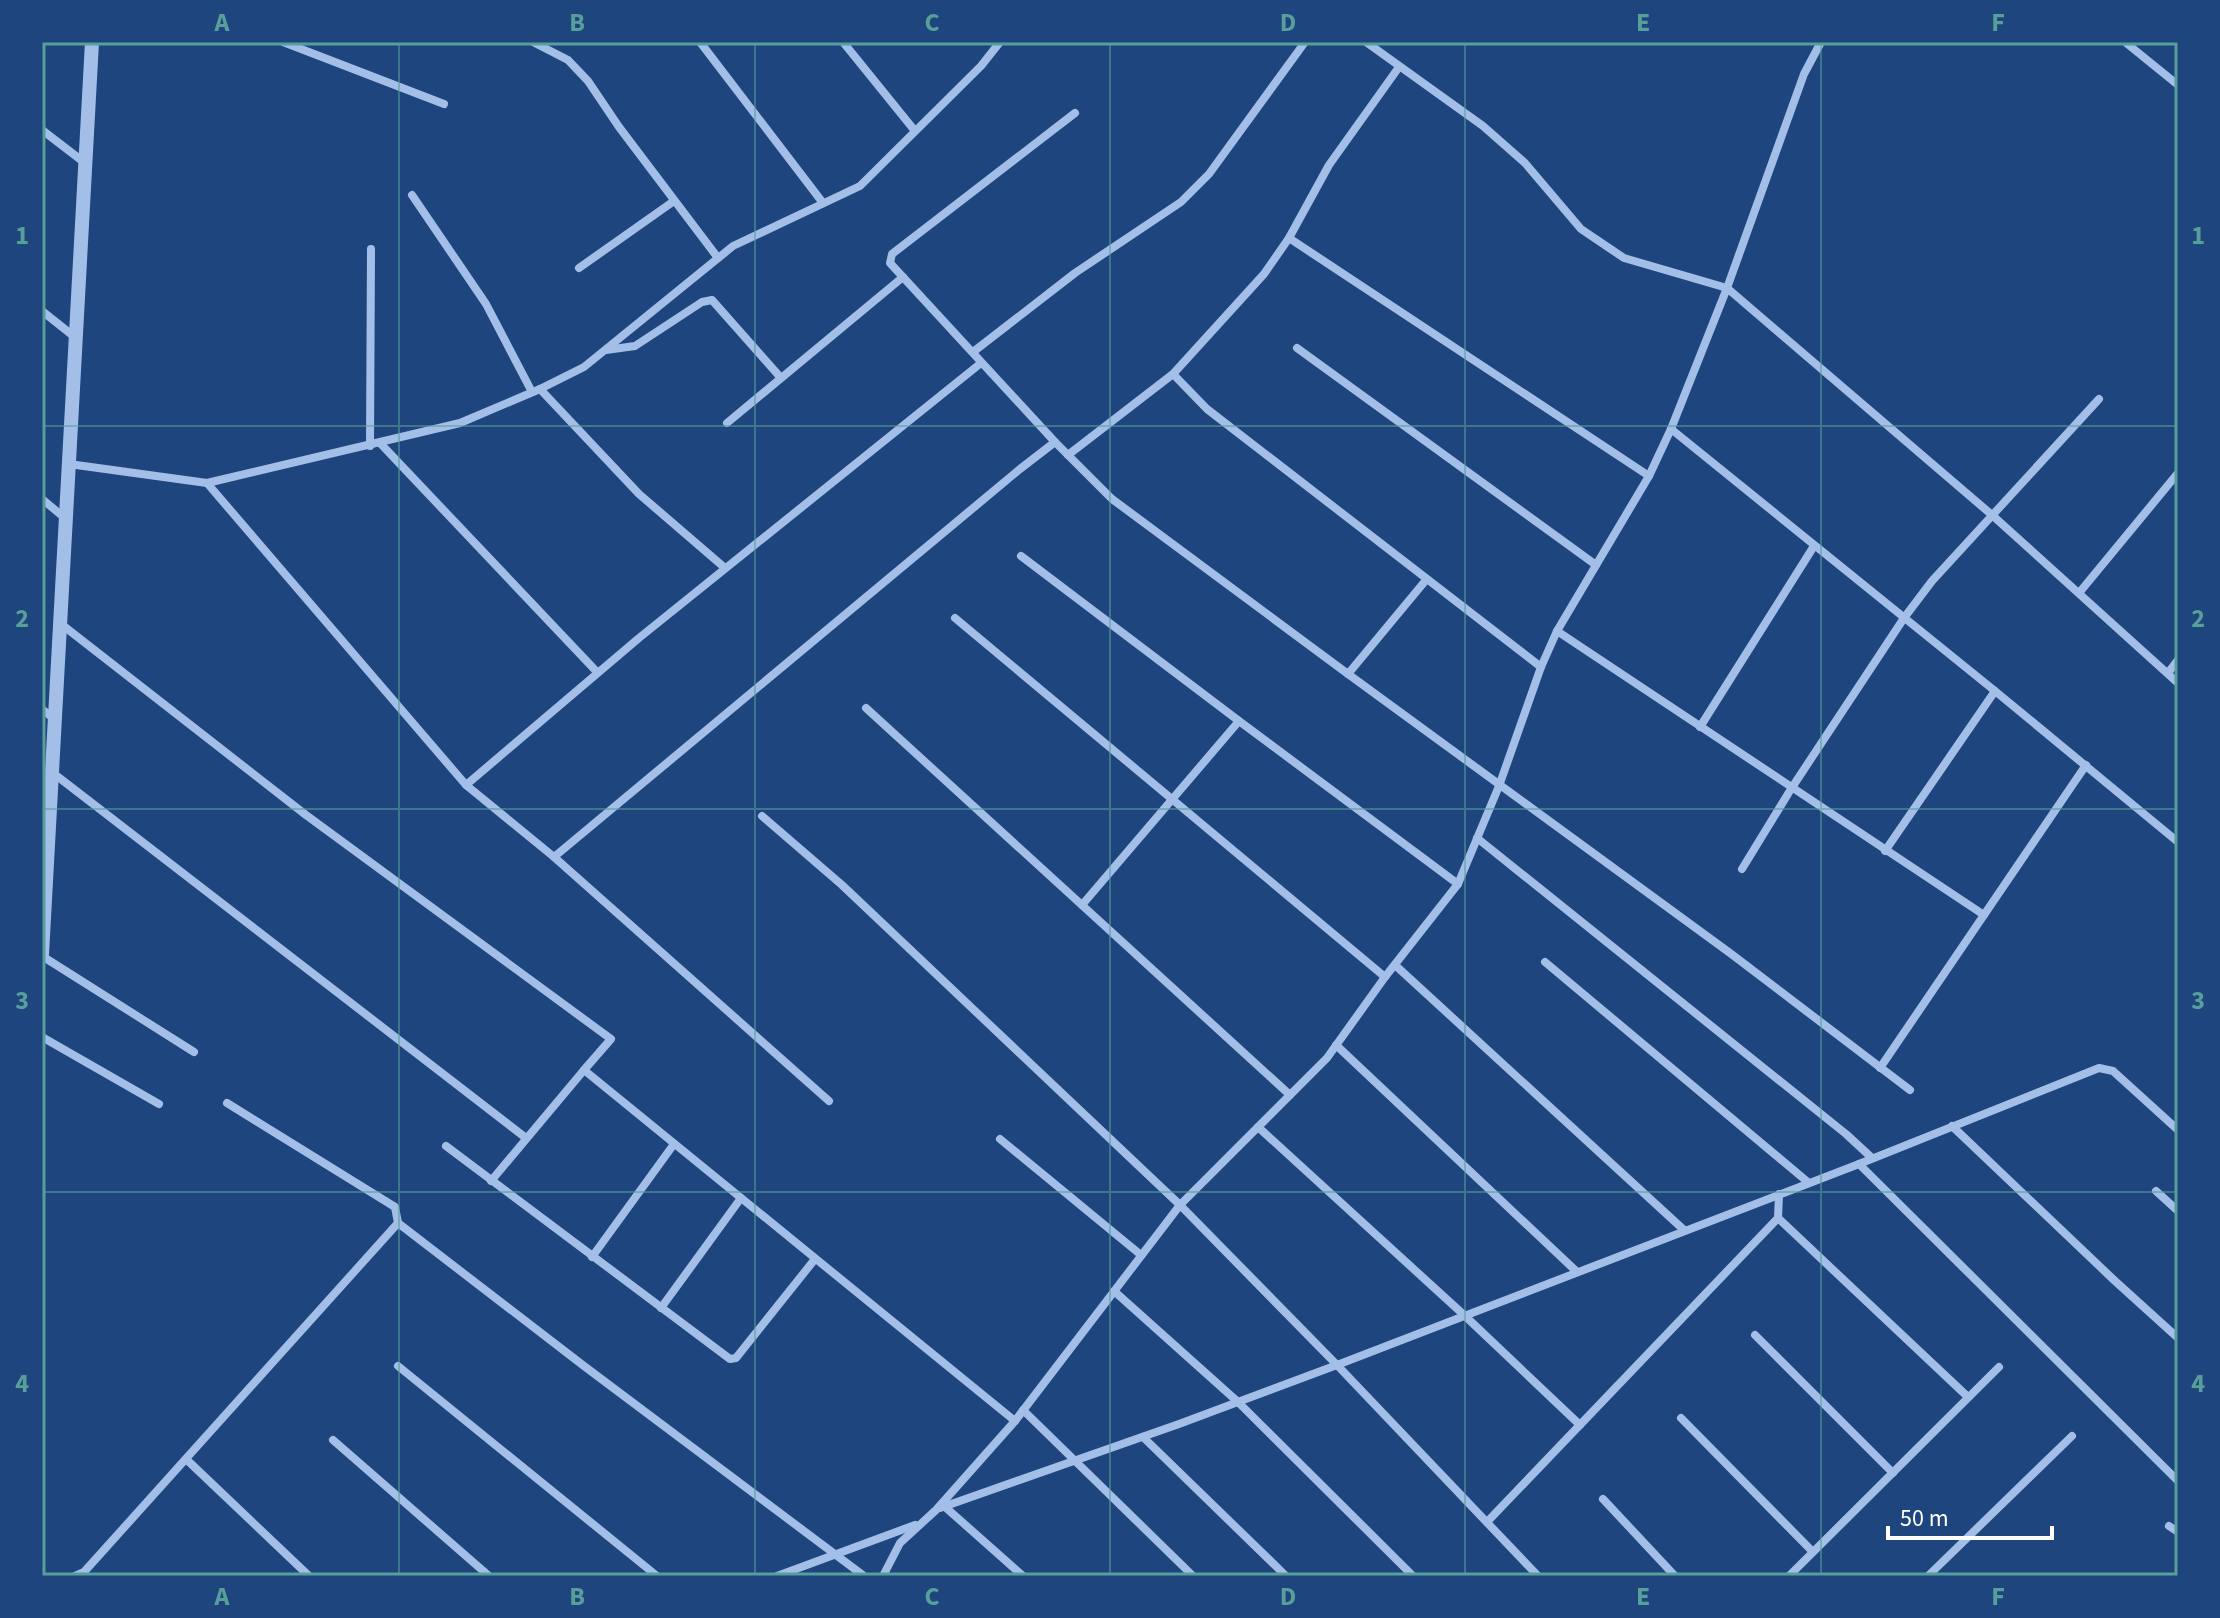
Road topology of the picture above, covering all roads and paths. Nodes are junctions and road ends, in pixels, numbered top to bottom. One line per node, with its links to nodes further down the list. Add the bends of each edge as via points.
1 (92, 42): 17 (street)
2 (283, 42): 13 (street)
3 (533, 42): 19 (street, via 568,60 588,81)
4 (700, 42): 20 (street)
5 (843, 42): 16 (street)
6 (1000, 42): 16 (street)
7 (1305, 42): 31 (street, via 1209,174 1181,202 1075,273)
8 (1366, 42): 11 (street)
9 (1821, 42): 26 (street, via 1804,74)
10 (2125, 42): 12 (street)
11 (1399, 67): 21 (street, via 1329,165); 26 (street, via 1483,126 1525,163 1581,229 1613,251)
12 (2178, 85)
13 (444, 104)
14 (1075, 113): 25 (street, via 892,254 890,263)
15 (42, 130): 17 (street)
16 (915, 131): 20 (street, via 860,186)
17 (85, 164): 28 (street)
18 (412, 195): 35 (street, via 486,304)
19 (674, 201): 23 (street); 24 (street)
20 (823, 203): 23 (street)
21 (1289, 238): 33 (street, via 1264,274); 45 (street)
22 (371, 249): 41 (street)
23 (718, 258): 30 (street)
24 (579, 268)
25 (903, 277): 31 (street); 34 (street)
26 (1727, 288): 38 (street); 48 (street)
27 (42, 311): 28 (street)
28 (76, 338): 43 (street)
29 (1297, 348): 52 (street)
30 (604, 350): 34 (street, via 635,346 712,300); 35 (street, via 584,367)
31 (973, 352): 32 (street)
32 (981, 363): 39 (street); 53 (street)
33 (1173, 374): 42 (street); 54 (street, via 1207,409)
34 (781, 378): 37 (street)
35 (536, 391): 40 (street, via 460,423); 53 (street, via 639,494)
36 (2099, 399): 48 (street)
37 (727, 423)
38 (1671, 429): 45 (street); 50 (street)
39 (1055, 442): 42 (street); 82 (street)
40 (380, 443): 41 (street); 62 (street)
41 (370, 446): 46 (street)
42 (1068, 455): 64 (street, via 1112,499)
43 (69, 464): 46 (street); 49 (street)
44 (2178, 473): 55 (street)
45 (1649, 476): 52 (street)
46 (207, 483): 74 (street)
47 (42, 499): 49 (street)
48 (1992, 515): 55 (street); 57 (street)
49 (66, 520): 58 (street)
50 (1814, 546): 57 (street); 71 (street)
51 (1021, 556): 70 (street)
52 (1596, 565): 59 (street)
53 (725, 568): 62 (street)
54 (1426, 580): 61 (street); 64 (street)
55 (2079, 593): 63 (street)
56 (955, 618): 77 (street)
57 (1904, 618): 66 (street); 76 (street)
58 (61, 624): 69 (street); 95 (street, via 306,815 611,1039)
59 (1557, 631): 61 (street); 71 (street)
60 (2178, 660): 63 (street)
61 (1541, 667): 75 (street)
62 (597, 672): 74 (street)
63 (2168, 673): 65 (street)
64 (1348, 674): 75 (street)
65 (2178, 683)
66 (1995, 691): 72 (street); 81 (street)
67 (866, 708): 85 (street)
68 (42, 709): 69 (street)
69 (55, 721): 73 (street)
70 (1239, 721): 77 (street); 84 (street)
71 (1700, 727): 76 (street)
72 (2086, 765): 80 (street); 86 (street)
73 (53, 773): 87 (street); 104 (street)
74 (466, 785): 82 (street)
75 (1499, 786): 79 (street); 94 (street)
76 (1791, 789): 81 (street); 83 (street)
77 (1171, 799): 85 (street); 90 (street)
78 (762, 816): 115 (street)
79 (1477, 838): 84 (street); 108 (street)
80 (2178, 842)
81 (1885, 851): 86 (street)
82 (554, 857): 98 (street)
83 (1742, 869)
84 (1458, 884): 89 (street)
85 (1082, 905): 97 (street)
86 (1984, 915): 94 (street)
87 (42, 954): 93 (street)
88 (1545, 962): 111 (street)
89 (1395, 965): 90 (street); 119 (street)
90 (1385, 977): 92 (street)
91 (42, 1037): 100 (street)
92 (1336, 1045): 97 (street); 123 (street)
93 (194, 1052)
94 (1880, 1068): 96 (street)
95 (584, 1070): 104 (street); 106 (street)
96 (1910, 1090)
97 (1290, 1095): 102 (street)
98 (829, 1101)
99 (227, 1103): 118 (street, via 395,1207)
100 (159, 1104)
101 (1952, 1126): 103 (street, via 2099,1068 2113,1071); 108 (street); 128 (street)
102 (1258, 1127): 115 (street); 126 (street)
103 (2178, 1130)
104 (526, 1138): 110 (street)
105 (1000, 1139): 120 (street)
106 (674, 1144): 114 (street); 121 (street)
107 (446, 1146): 110 (street)
108 (1872, 1158): 109 (street)
109 (1859, 1164): 111 (street); 144 (street)
110 (491, 1181): 121 (street)
111 (1809, 1183): 113 (street)
112 (2156, 1191): 116 (street)
113 (1779, 1194): 117 (street); 119 (street)
114 (741, 1198): 122 (street); 125 (street)
115 (1180, 1205): 120 (street); 129 (street)
116 (2178, 1211)
117 (1778, 1218): 132 (street); 137 (street)
118 (398, 1223): 141 (street); 152 (street)
119 (1684, 1230): 123 (street)
120 (1141, 1255): 124 (street)
121 (592, 1257): 125 (street)
122 (815, 1259): 125 (street, via 736,1358 730,1359); 136 (street)
123 (1576, 1271): 126 (street)
124 (1114, 1291): 133 (street); 134 (street)
125 (661, 1308)
126 (1464, 1315): 129 (street); 137 (street)
127 (1755, 1335): 143 (street)
128 (2178, 1338)
129 (1337, 1365): 133 (street); 147 (street)
130 (398, 1366): 156 (street)
131 (1999, 1367): 132 (street)
132 (1968, 1397): 143 (street)
133 (1238, 1402): 139 (street); 163 (street)
134 (1023, 1410): 136 (street); 142 (street)
135 (1681, 1418): 151 (street)
136 (1015, 1421): 146 (street)
137 (1580, 1425): 147 (street)
138 (2072, 1436): 167 (street)
139 (1143, 1437): 142 (street); 162 (street)
140 (333, 1440): 155 (street)
141 (186, 1459): 153 (street); 154 (street)
142 (1075, 1461): 146 (street); 161 (street)
143 (1893, 1473): 151 (street)
144 (2178, 1481)
145 (1603, 1499): 165 (street)
146 (940, 1508): 148 (street); 160 (street)
147 (1487, 1522): 164 (street)
148 (920, 1523): 152 (street); 159 (street, via 900,1543)
149 (2169, 1526): 150 (street)
150 (2178, 1532)
151 (1813, 1552): 166 (street)
152 (834, 1555): 157 (street); 158 (street)
153 (75, 1576)
154 (309, 1576)
155 (489, 1576)
156 (657, 1576)
157 (777, 1576)
158 (864, 1576)
159 (883, 1576)
160 (1023, 1576)
161 (1193, 1576)
162 (1286, 1576)
163 (1413, 1576)
164 (1538, 1576)
165 (1675, 1576)
166 (1789, 1576)
167 (1928, 1576)

